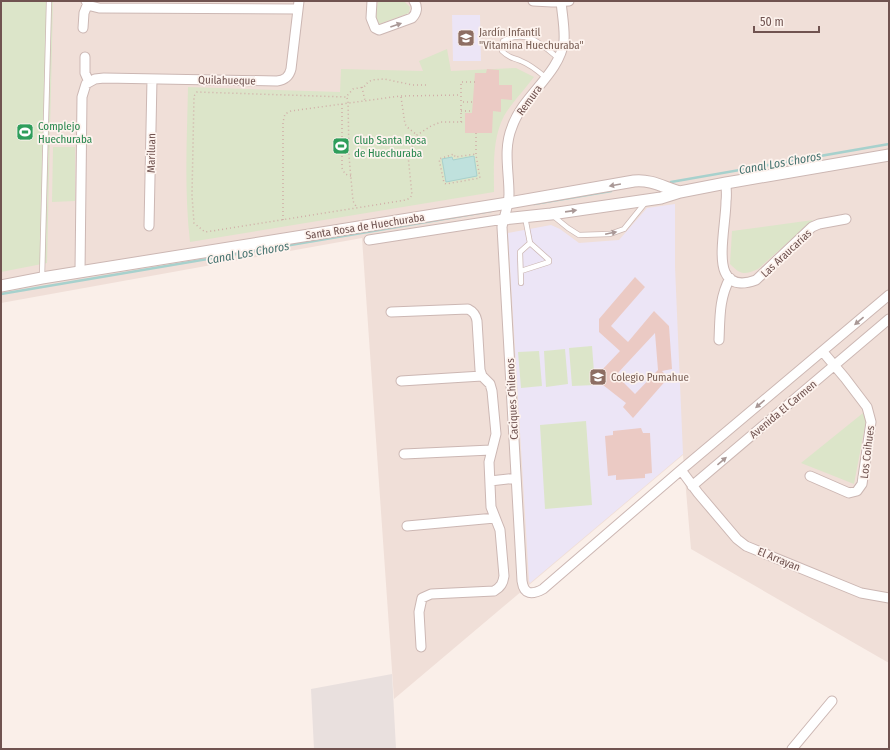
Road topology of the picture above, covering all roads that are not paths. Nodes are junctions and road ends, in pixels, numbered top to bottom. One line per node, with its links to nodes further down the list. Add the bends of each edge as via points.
1 (49, 1): 30 (lane)
2 (372, 1): 3 (street, one-way to 3, via 371,21 379,30 412,18 417,9)
3 (414, 1)
4 (533, 1): 5 (street)
5 (564, 1): 10 (street, Remura, via 564,39)
6 (87, 2): 7 (street, via 99,8); 8 (street)
7 (299, 5): 12 (street, Quilahueque, via 291,69 284,79)
8 (83, 28)
9 (85, 57): 13 (street)
10 (558, 58): 11 (street, Remura); 11 (lane, via 526,36 503,41 502,51 509,58 533,67)
11 (545, 78): 20 (street, Remura, via 518,113 509,134 506,155)
12 (152, 79): 13 (street, Quilahueque, via 104,78); 25 (street, Mariluan)
13 (88, 82): 28 (street, via 82,97)
14 (889, 155): 16 (street, Santa Rosa de Huechuraba)
15 (634, 181): 17 (street, Santa Rosa de Huechuraba, via 642,180); 19 (street, via 640,192); 20 (street, Santa Rosa de Huechuraba, one-way to 20)
16 (726, 183): 17 (street, Santa Rosa de Huechuraba); 31 (street, via 722,260 725,272)
17 (680, 192): 18 (street, Santa Rosa de Huechuraba)
18 (647, 200): 19 (street, Santa Rosa de Huechuraba); 21 (lane, one-way to 18, via 579,235 610,234 624,229)
19 (632, 202): 21 (street, Santa Rosa de Huechuraba, one-way to 19)
20 (508, 203): 23 (street, Caciques Chilenos); 28 (street, Santa Rosa de Huechuraba)
21 (551, 214): 22 (street, Santa Rosa de Huechuraba)
22 (525, 216): 23 (street, Santa Rosa de Huechuraba); 27 (lane)
23 (504, 219): 26 (street, Santa Rosa de Huechuraba); 46 (street, Caciques Chilenos, via 502,227)
24 (846, 219): 31 (street, Las Araucarias, via 812,227 756,280 746,284 736,283)
25 (149, 226)
26 (369, 240)
27 (530, 243): 29 (lane, via 520,252); 29 (lane, via 549,262)
28 (80, 271): 30 (street, Santa Rosa de Huechuraba)
29 (521, 271): 32 (lane)
30 (42, 278): 33 (street, Santa Rosa de Huechuraba)
31 (730, 278): 37 (street, via 724,289 721,304)
32 (521, 283)
33 (1, 286)
34 (889, 295): 38 (street, Avenida El Carmen, one-way to 38)
35 (391, 312): 40 (street, via 471,311 478,321 479,365)
36 (889, 320): 39 (street, Avenida El Carmen)
37 (719, 340)
38 (823, 352): 39 (street, Los Coihues); 44 (street, Avenida El Carmen, one-way to 44)
39 (835, 365): 45 (street, Los Coihues, via 867,407 871,422 862,484 857,491 849,493); 48 (street, Avenida El Carmen, one-way to 39)
40 (482, 376): 41 (street); 42 (street, via 490,384 492,392 496,434)
41 (401, 381)
42 (492, 450): 43 (street); 47 (street, via 489,462)
43 (404, 454)
44 (681, 470): 48 (street); 51 (street, Avenida El Carmen, via 543,589)
45 (810, 476)
46 (516, 478): 47 (street); 51 (street, Caciques Chilenos, via 522,586)
47 (490, 481): 49 (street, via 491,507)
48 (692, 486): 52 (street, El Arrayan, via 746,546 861,593)
49 (495, 518): 50 (street); 53 (street, via 500,530 504,576 501,585 494,591 431,594 422,598 419,612)
50 (407, 526)
51 (529, 593)
52 (889, 598)
53 (421, 647)
54 (832, 701): 55 (street)
55 (792, 749)

